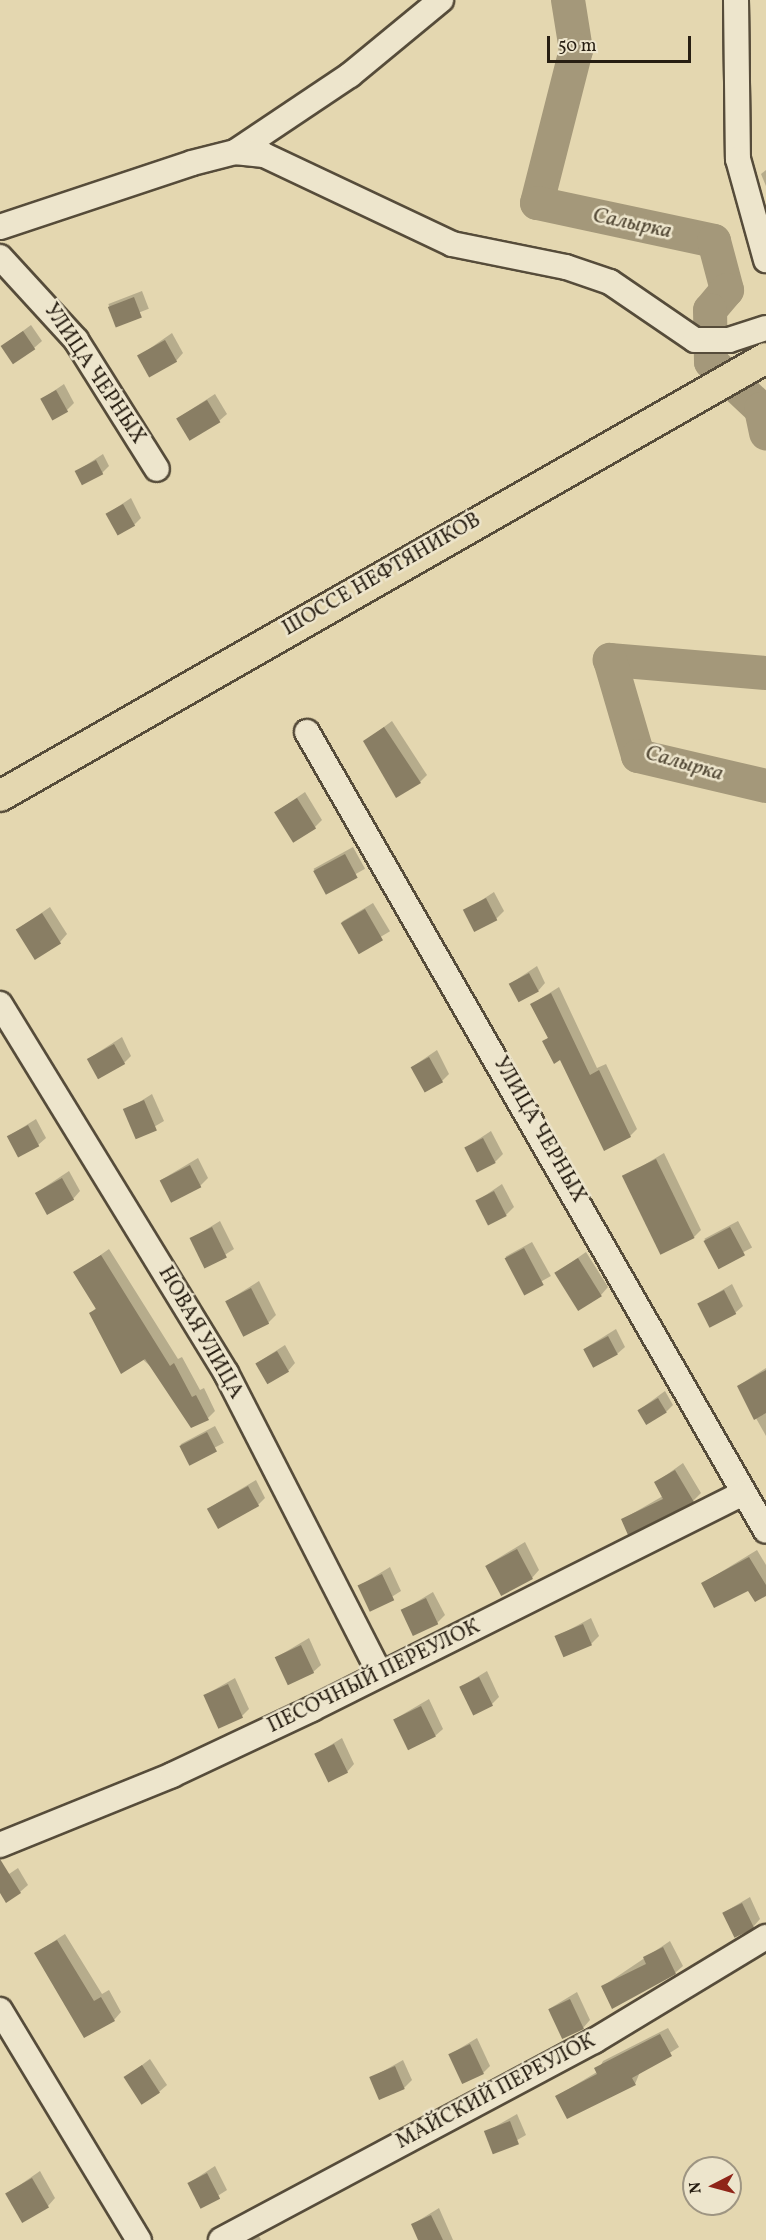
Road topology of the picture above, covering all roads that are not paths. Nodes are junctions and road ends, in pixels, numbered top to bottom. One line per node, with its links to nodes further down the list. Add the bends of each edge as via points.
1 (441, 0): 3 (street, via 350,75)
2 (736, 0): 6 (street, via 738,159)
3 (235, 152): 4 (street); 7 (street, via 264,155 310,172 452,244 590,274 629,293 695,340 729,340)
4 (0, 228)
5 (0, 257): 9 (street, УЛИЦА ЧЕРНЫХ, via 76,340)
6 (766, 260)
7 (766, 328)
8 (766, 358): 11 (main road, ШОССЕ НЕФТЯНИКОВ, via 576,463)
9 (157, 469)
10 (307, 732): 13 (street, УЛИЦА ЧЕРНЫХ, via 630,1286)
11 (0, 796)
12 (0, 1004): 15 (street, НОВАЯ УЛИЦА, via 226,1373)
13 (742, 1494): 14 (street, УЛИЦА ЧЕРНЫХ); 15 (street, ПЕСОЧНЫЙ ПЕРЕУЛОК)
14 (766, 1531)
15 (381, 1674): 16 (street, ПЕСОЧНЫЙ ПЕРЕУЛОК, via 172,1775)
16 (0, 1845)
17 (766, 1937): 20 (street, МАЙСКИЙ ПЕРЕУЛОК, via 594,2041)
18 (0, 2010): 19 (street)
19 (139, 2240)
20 (221, 2240)

